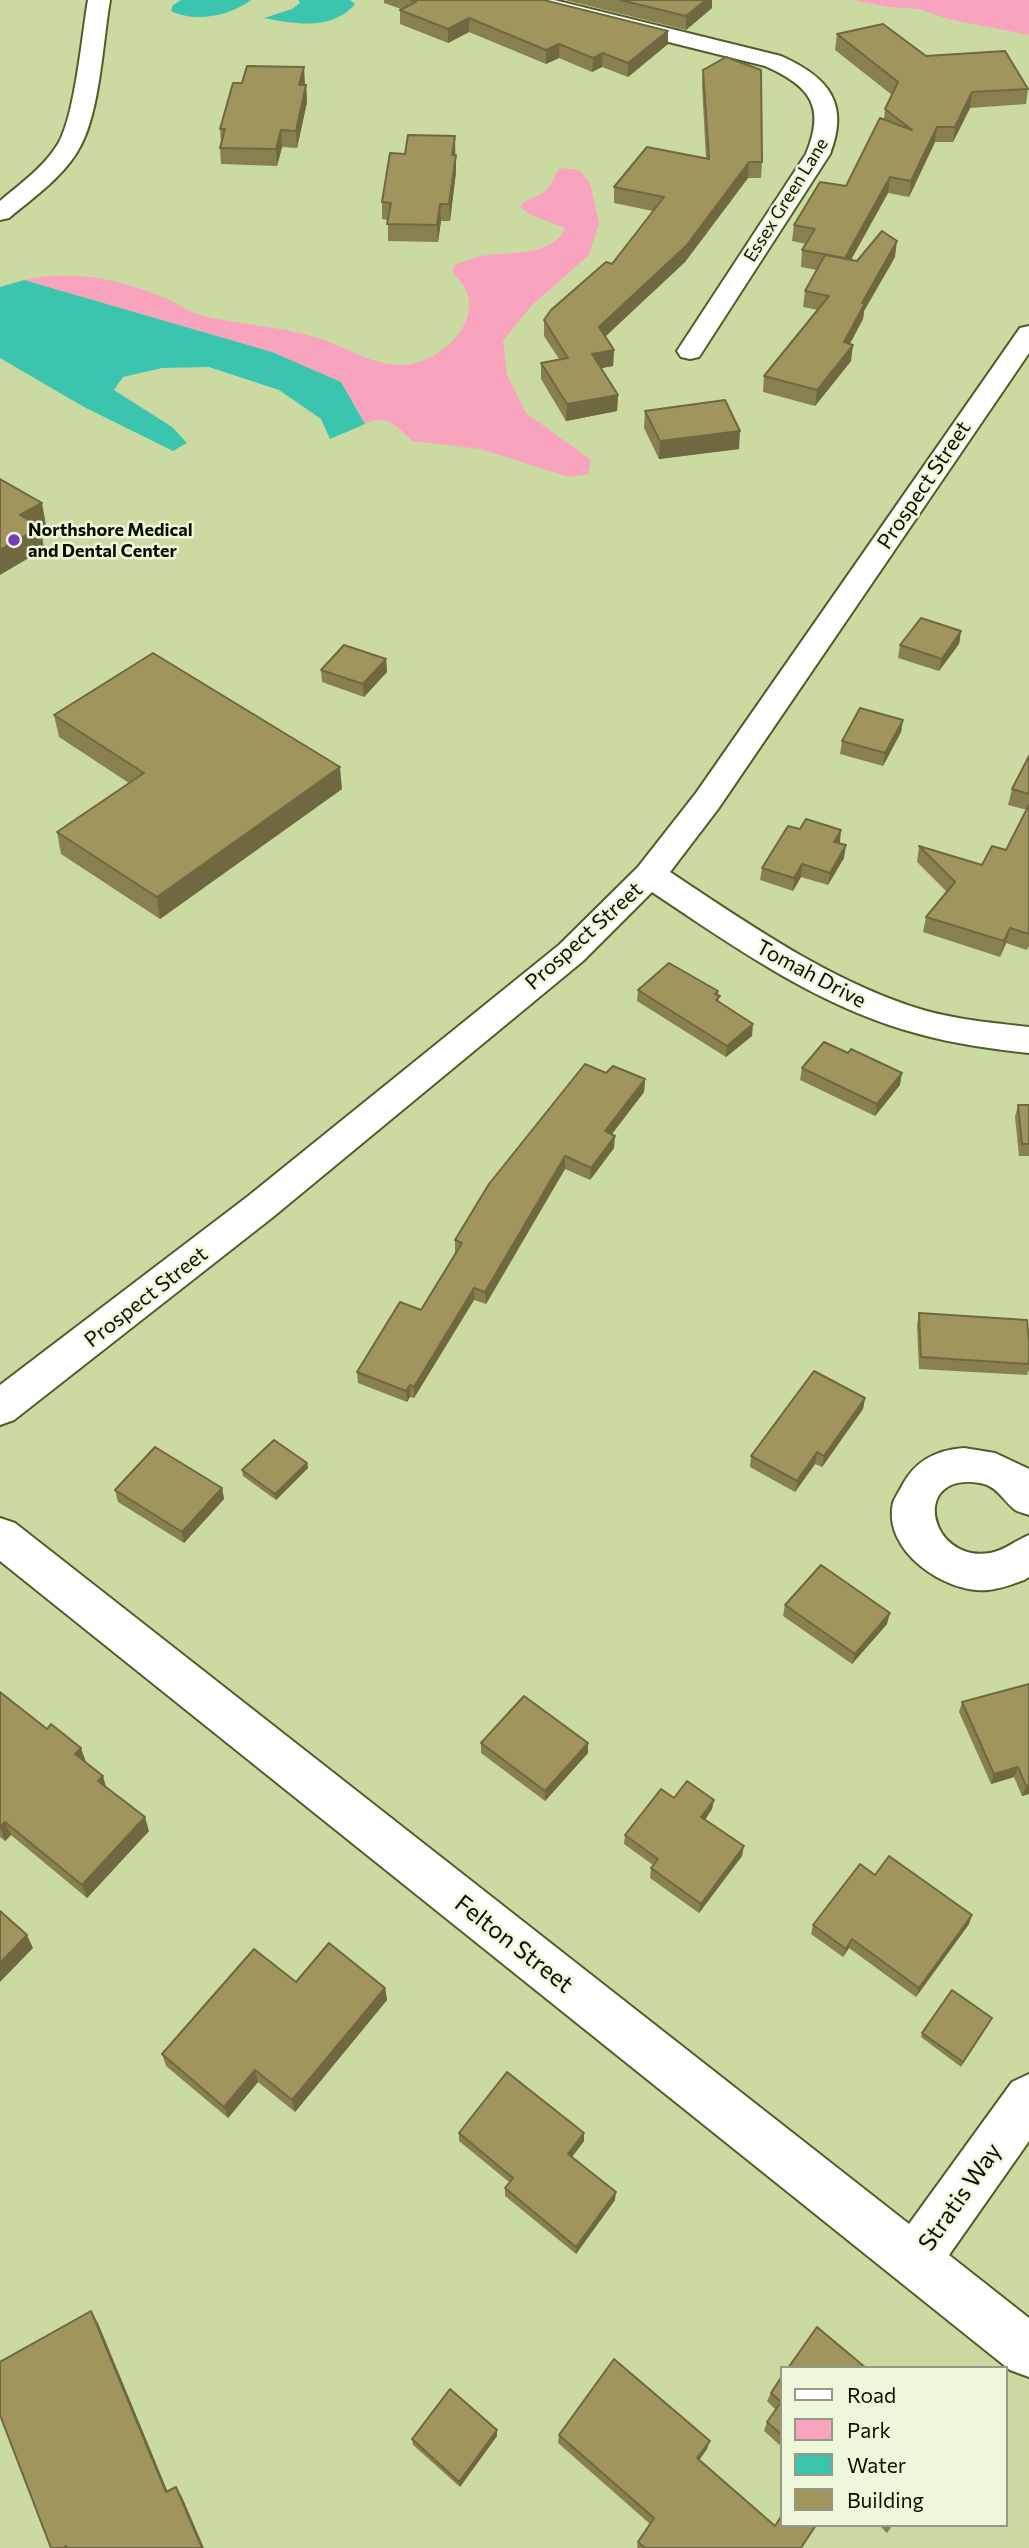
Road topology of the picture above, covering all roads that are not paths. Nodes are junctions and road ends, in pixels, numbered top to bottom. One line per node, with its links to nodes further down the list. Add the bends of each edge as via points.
1 (99, 0): 3 (street, via 81,109 70,144 44,176)
2 (528, 0): 5 (street, Essex Green Lane, via 773,61 792,68 825,101 829,123 818,154)
3 (0, 213)
4 (1029, 334): 6 (street, Prospect Street, via 707,801)
5 (690, 351)
6 (650, 875): 7 (street, Tomah Drive, via 789,967 844,995 946,1030); 8 (street, Prospect Street, via 570,953 271,1199)
7 (1029, 1040)
8 (0, 1408)
9 (1029, 1497): 11 (street, via 1009,1476 967,1465 929,1477 917,1491 912,1509 922,1542 954,1566 994,1571 1013,1566)
10 (0, 1536): 13 (street, Felton Street)
11 (1028, 1555)
12 (1029, 2099): 13 (street, Stratis Way)
13 (914, 2260): 14 (street, Felton Street)
14 (1029, 2351)

